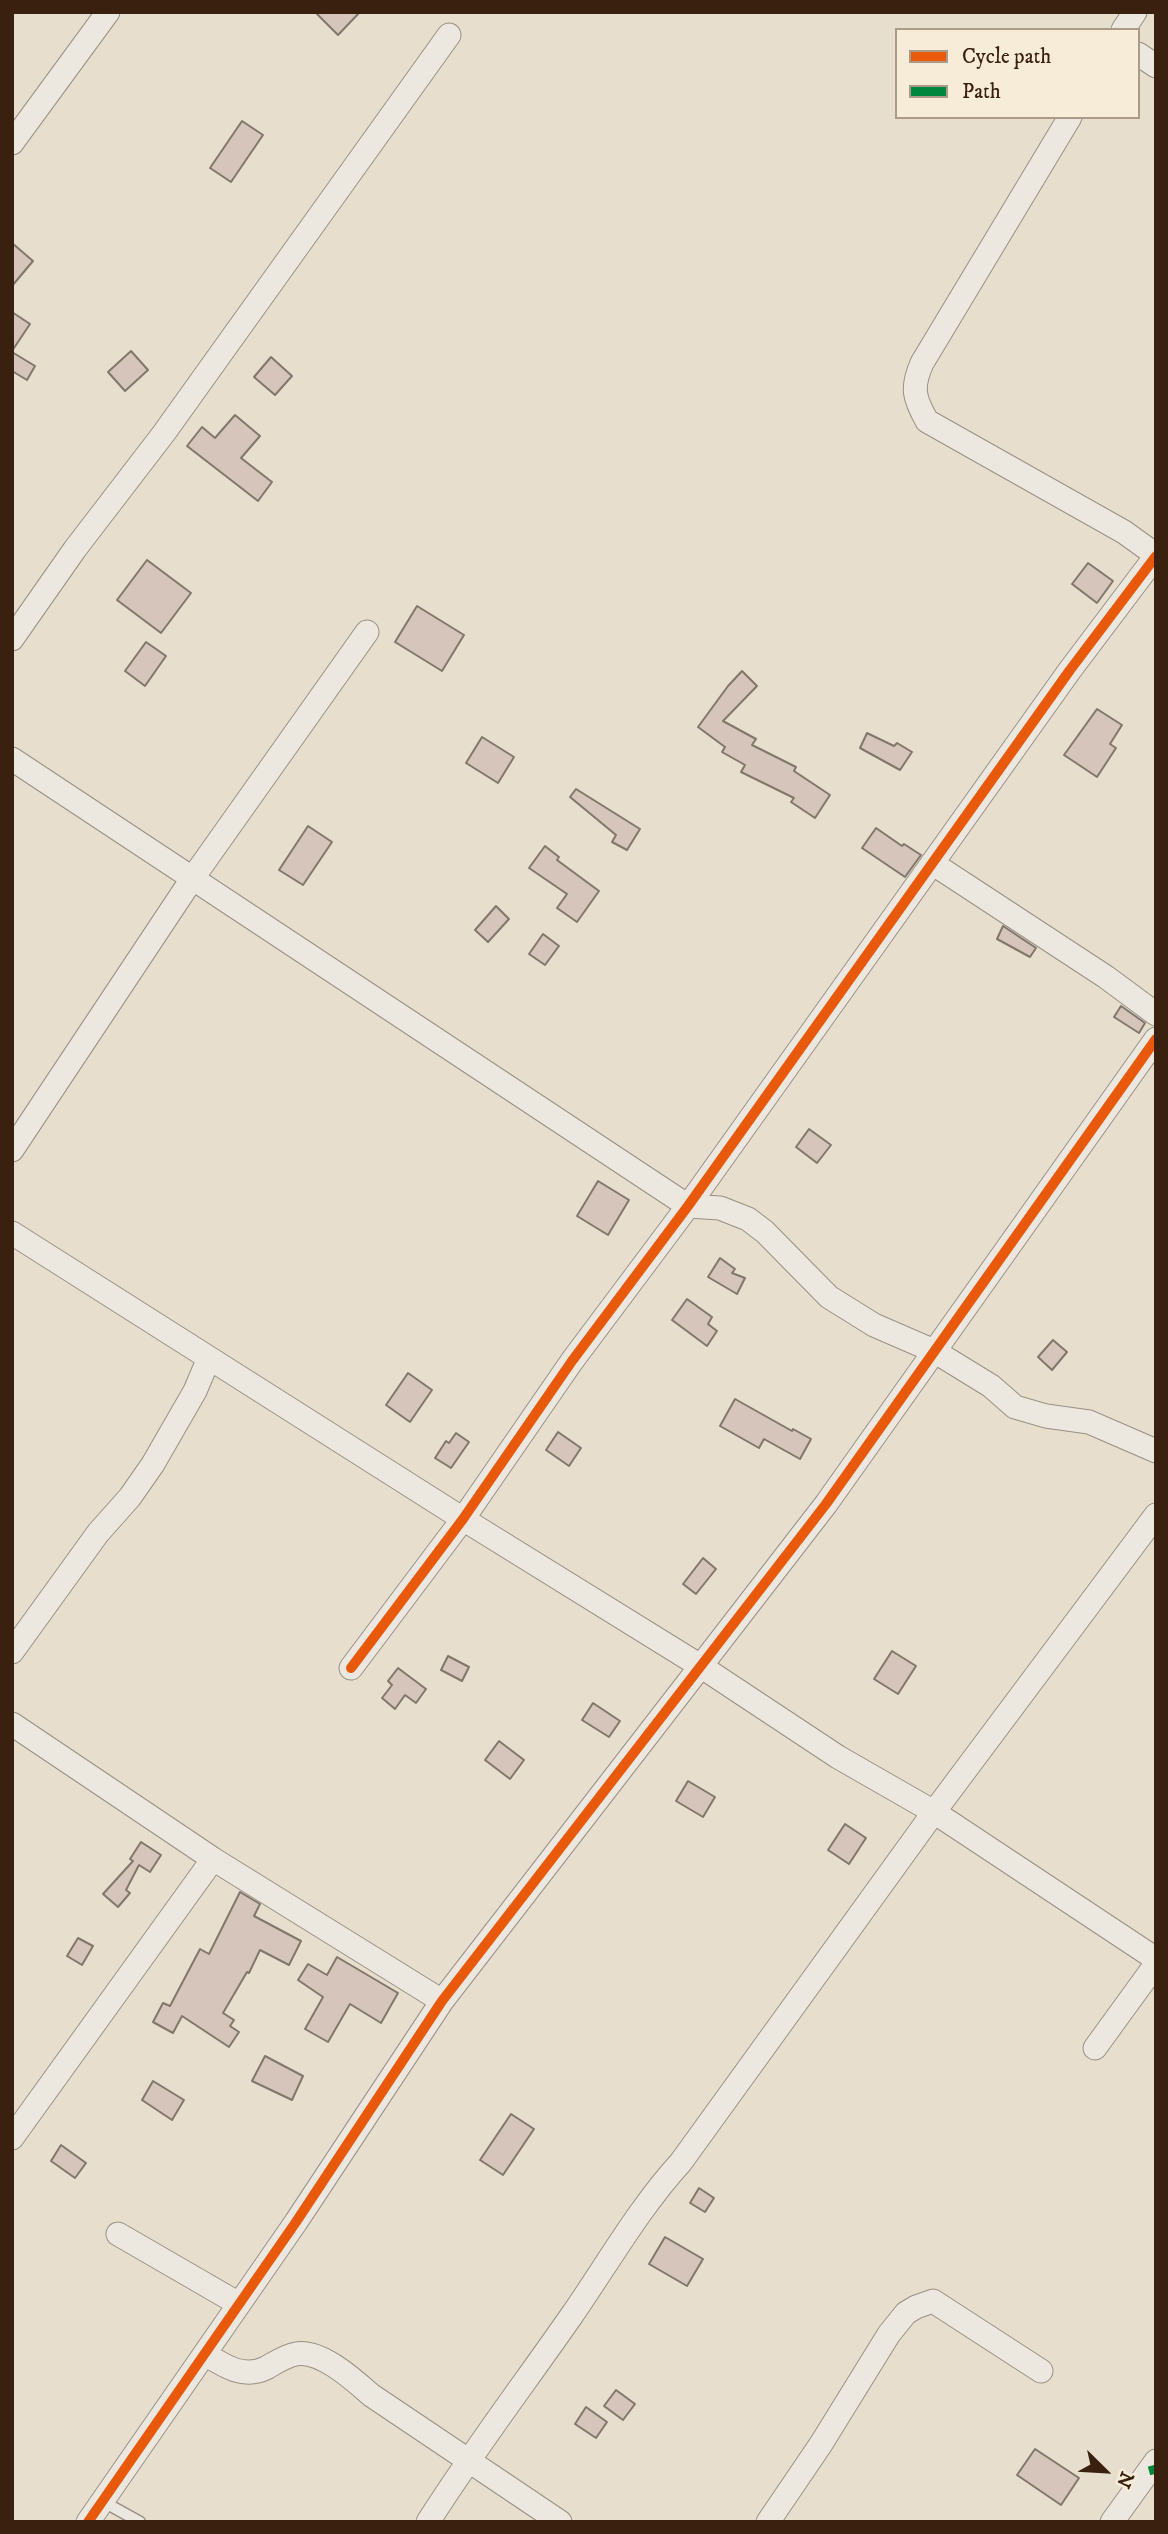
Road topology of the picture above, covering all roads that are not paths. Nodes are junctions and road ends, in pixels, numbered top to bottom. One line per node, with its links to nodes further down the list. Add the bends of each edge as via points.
1 (108, 12): 8 (street)
2 (1135, 12): 3 (street)
3 (1124, 28)
4 (449, 35): 11 (street)
5 (1140, 55): 6 (street)
6 (1156, 66)
7 (1069, 119): 9 (street, via 922,363 914,390 927,421 1124,532)
8 (12, 143)
9 (1155, 558): 13 (street)
10 (367, 632): 14 (street)
11 (12, 639)
12 (12, 759): 14 (street)
13 (932, 863): 15 (street); 18 (street)
14 (192, 879): 17 (street); 18 (street)
15 (1156, 1014)
16 (1156, 1040): 20 (street)
17 (12, 1150)
18 (688, 1206): 20 (street, via 720,1208 748,1219 829,1297 874,1325); 24 (street, via 572,1361)
19 (12, 1233): 21 (street)
20 (934, 1351): 22 (street, via 1016,1407 1089,1422); 26 (street, via 827,1504)
21 (209, 1358): 24 (street); 25 (street, via 153,1464)
22 (1156, 1451)
23 (1156, 1515): 29 (street)
24 (463, 1519): 26 (street); 27 (street)
25 (12, 1652)
26 (702, 1667): 29 (street, via 838,1757); 32 (street)
27 (351, 1668)
28 (12, 1724): 30 (street)
29 (934, 1812): 31 (street); 39 (street)
30 (213, 1859): 32 (street); 34 (street)
31 (1156, 1961): 33 (street)
32 (442, 2001): 36 (street)
33 (1095, 2048)
34 (12, 2138)
35 (118, 2234): 36 (street)
36 (239, 2304): 37 (street)
37 (205, 2354): 39 (street, via 229,2369 253,2373 298,2353 324,2360); 41 (street)
38 (1041, 2371): 46 (street, via 933,2301 916,2307 889,2334)
39 (468, 2459): 44 (street); 45 (street)
40 (1156, 2461): 47 (street)
41 (102, 2501): 42 (street); 43 (lane)
42 (88, 2522)
43 (140, 2522)
44 (428, 2522)
45 (560, 2522)
46 (768, 2522)
47 (1112, 2522)

